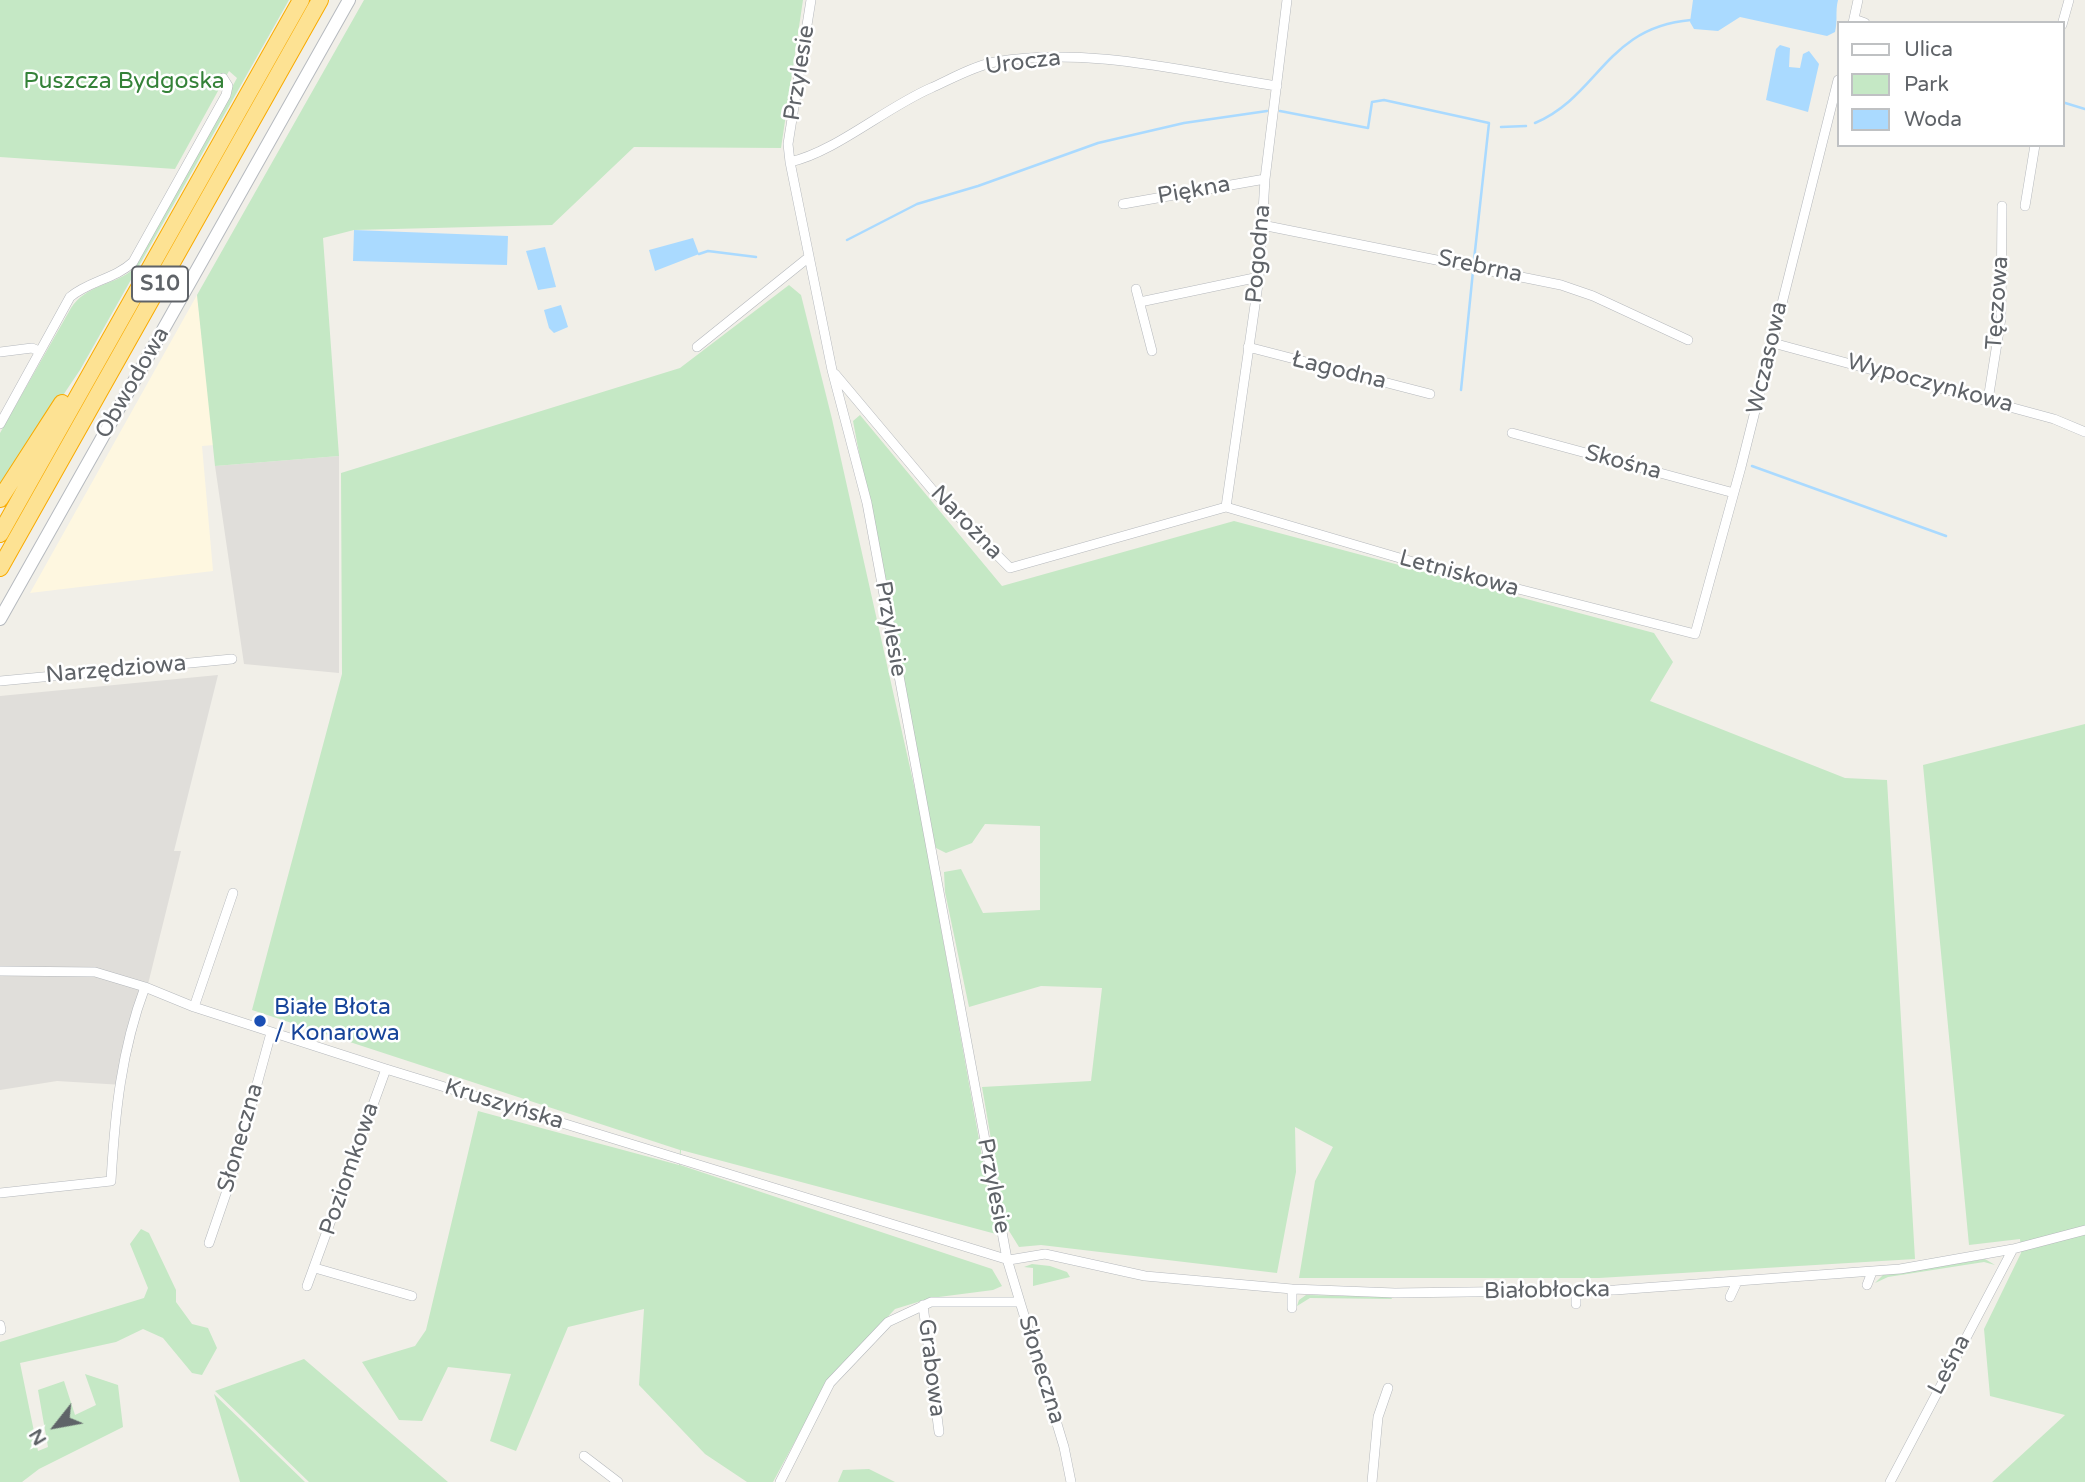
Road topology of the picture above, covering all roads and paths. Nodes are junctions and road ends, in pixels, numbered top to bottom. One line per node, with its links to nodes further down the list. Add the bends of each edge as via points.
1 (301, 0): 31 (highway, S10)
2 (320, 0): 42 (highway, S10)
3 (349, 0): 43 (street, Obwodowa)
4 (811, 0): 14 (street, Przylesie, via 788,144)
5 (1287, 0): 11 (street, Pogodna)
6 (1858, 0): 8 (street)
7 (2069, 0): 9 (street)
8 (1853, 21)
9 (2063, 21)
10 (223, 78): 28 (street, via 228,86 226,95 132,262 70,297)
11 (1277, 86): 14 (street, Urocza, via 1083,57 992,62 905,99 808,158); 15 (street, Pogodna)
12 (1836, 88): 25 (street, Wczasowa)
13 (2035, 147): 17 (street)
14 (790, 162): 20 (street, Przylesie)
15 (1265, 179): 16 (street, Piękna); 19 (street, Pogodna)
16 (1123, 204)
17 (2025, 205)
18 (2002, 206): 34 (street, Tęczowa, via 2001,318)
19 (1262, 225): 21 (street, Pogodna); 24 (street, Srebrna, via 1561,285)
20 (808, 257): 26 (street); 32 (street, Przylesie)
21 (1259, 277): 23 (street); 27 (street, Pogodna)
22 (1136, 289): 23 (street)
23 (1140, 302): 29 (street)
24 (1688, 340)
25 (1773, 342): 34 (street, Wypoczynkowa); 38 (street, Wczasowa)
26 (696, 346)
27 (1248, 347): 33 (street, Łagodna); 40 (street, Pogodna)
28 (39, 351): 30 (street); 35 (street)
29 (1153, 351)
30 (0, 352)
31 (98, 357): 39 (highway); 41 (highway, S10)
32 (832, 370): 40 (street, Narożna, via 935,493 1010,568); 57 (street, Przylesie, via 867,503)
33 (1430, 394)
34 (1988, 400): 36 (street, Wypoczynkowa)
35 (0, 424)
36 (2085, 432)
37 (1512, 433): 38 (street, Skośna)
38 (1734, 493): 44 (street, Wczasowa)
39 (0, 499)
40 (1226, 507): 44 (street, Letniskowa, via 1420,564)
41 (0, 534)
42 (0, 568)
43 (0, 619)
44 (1695, 634)
45 (232, 659): 46 (street, Narzędziowa)
46 (0, 681)
47 (233, 893): 50 (street)
48 (0, 971): 49 (street, Kruszyńska, via 95,972)
49 (145, 987): 50 (street, Kruszyńska); 53 (street, via 125,1048 115,1100 111,1181)
50 (194, 1007): 51 (street, Kruszyńska)
51 (271, 1033): 52 (street, Kruszyńska); 55 (street, Słoneczna)
52 (386, 1069): 57 (street, Kruszyńska); 58 (street, Poziomkowa)
53 (0, 1193)
54 (2085, 1230): 56 (street, Białobłocka)
55 (209, 1243)
56 (2013, 1249): 59 (street, Białobłocka); 80 (street, Leśna)
57 (1007, 1259): 63 (street, Białobłocka, via 1045,1254 1136,1275); 67 (street, Słoneczna)
58 (316, 1268): 62 (street, Poziomkowa); 65 (street)
59 (1872, 1272): 60 (street, Białobłocka); 61 (street)
60 (1737, 1282): 64 (street, Białobłocka); 66 (street)
61 (1867, 1285)
62 (307, 1286)
63 (1292, 1289): 64 (street, Białobłocka); 70 (street)
64 (1576, 1291): 68 (street)
65 (412, 1296)
66 (1730, 1297)
67 (1020, 1303): 69 (street); 78 (street, Słoneczna)
68 (1576, 1304)
69 (923, 1305): 74 (street, Grabowa); 77 (street, via 887,1322 830,1383)
70 (1292, 1308)
71 (0, 1325): 72 (street)
72 (1, 1331)
73 (1388, 1388): 79 (street, via 1378,1417)
74 (939, 1432)
75 (584, 1456): 76 (street)
76 (618, 1482)
77 (780, 1482)
78 (1071, 1482)
79 (1372, 1482)
80 (1890, 1482)

